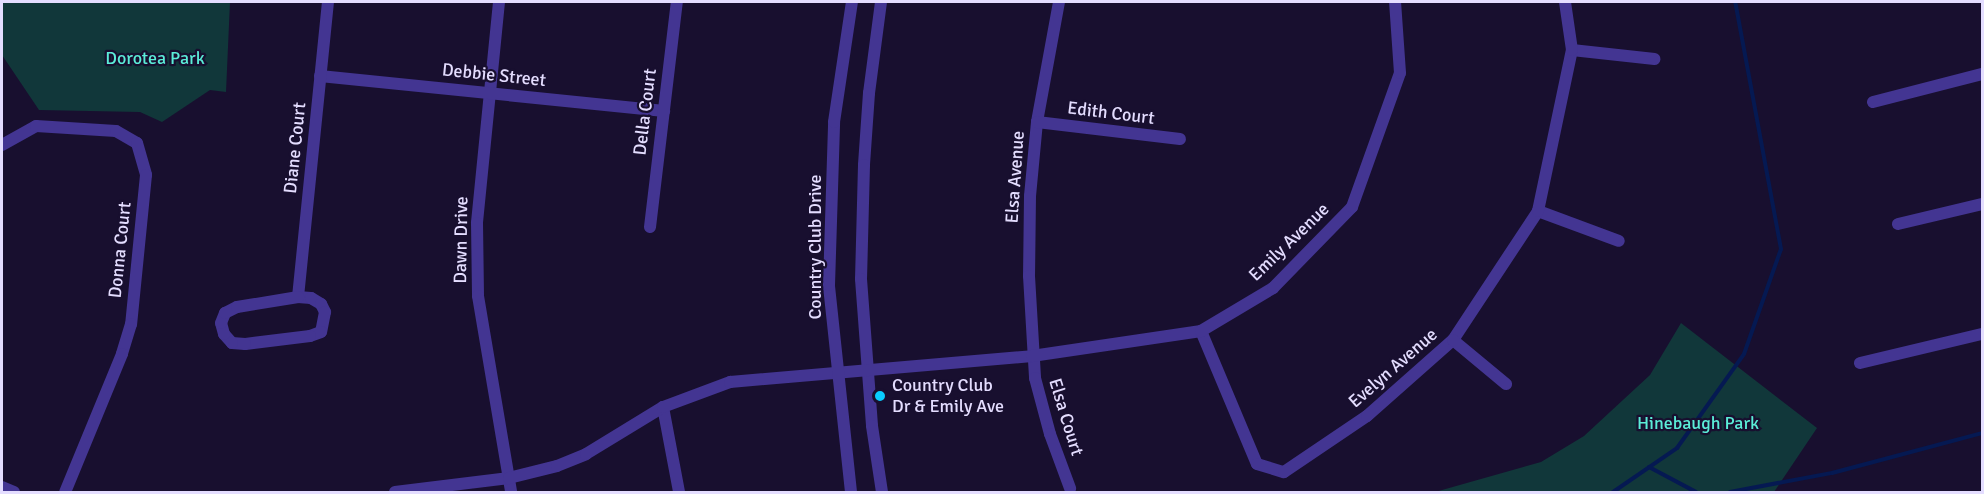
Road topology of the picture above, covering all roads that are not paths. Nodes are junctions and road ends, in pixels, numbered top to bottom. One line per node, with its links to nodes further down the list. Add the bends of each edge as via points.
1 (328, 2): 12 (street, Diane Court)
2 (500, 2): 13 (street, Dawn Drive)
3 (676, 2): 15 (street, Della Court)
4 (852, 2): 31 (street, Country Club Drive, via 834,122 829,285)
5 (881, 2): 30 (street, via 869,93 861,224)
6 (1059, 2): 16 (street, Elsa Avenue)
7 (1395, 2): 25 (street, Emily Avenue, via 1400,73 1352,207 1273,288)
8 (1565, 2): 9 (street, Evelyn Avenue)
9 (1572, 50): 10 (street); 20 (street, Evelyn Avenue)
10 (1655, 59)
11 (1983, 74): 14 (street)
12 (320, 76): 13 (street, Debbie Street); 24 (street, Diane Court)
13 (489, 93): 15 (street, Debbie Street); 34 (street, Dawn Drive, via 477,223 478,296)
14 (1873, 102)
15 (664, 111): 22 (street, Della Court)
16 (1037, 122): 17 (street, Edith Court); 28 (street, Elsa Avenue, via 1030,196)
17 (1180, 139)
18 (2, 145): 38 (street, Donna Court, via 36,126 116,131 136,142 146,175 131,324)
19 (1983, 204): 21 (street)
20 (1538, 211): 23 (street); 27 (street, Evelyn Avenue)
21 (1898, 224)
22 (650, 227)
23 (1619, 241)
24 (298, 297): 24 (street, via 237,307 225,313 221,323 224,334 232,343 244,344 321,332 325,312 321,304)
25 (1201, 332): 27 (street, Evelyn Avenue, via 1257,464 1284,472 1367,416); 28 (street, Emily Avenue)
26 (1983, 334): 29 (street)
27 (1453, 340): 32 (street)
28 (1032, 356): 30 (street, Emily Avenue); 36 (street, Elsa Court, via 1050,434)
29 (1860, 363)
30 (867, 369): 31 (street, Emily Avenue); 43 (street)
31 (837, 372): 33 (street, Emily Avenue, via 730,382); 42 (street, Country Club Drive)
32 (1506, 384)
33 (663, 407): 34 (street, Emily Avenue, via 586,454); 41 (street)
34 (509, 478): 39 (street, Emily Avenue); 40 (street, Dawn Drive)
35 (2, 487): 37 (street)
36 (1070, 488)
37 (14, 492)
38 (65, 492)
39 (395, 492)
40 (511, 492)
41 (679, 492)
42 (851, 492)
43 (882, 492)

